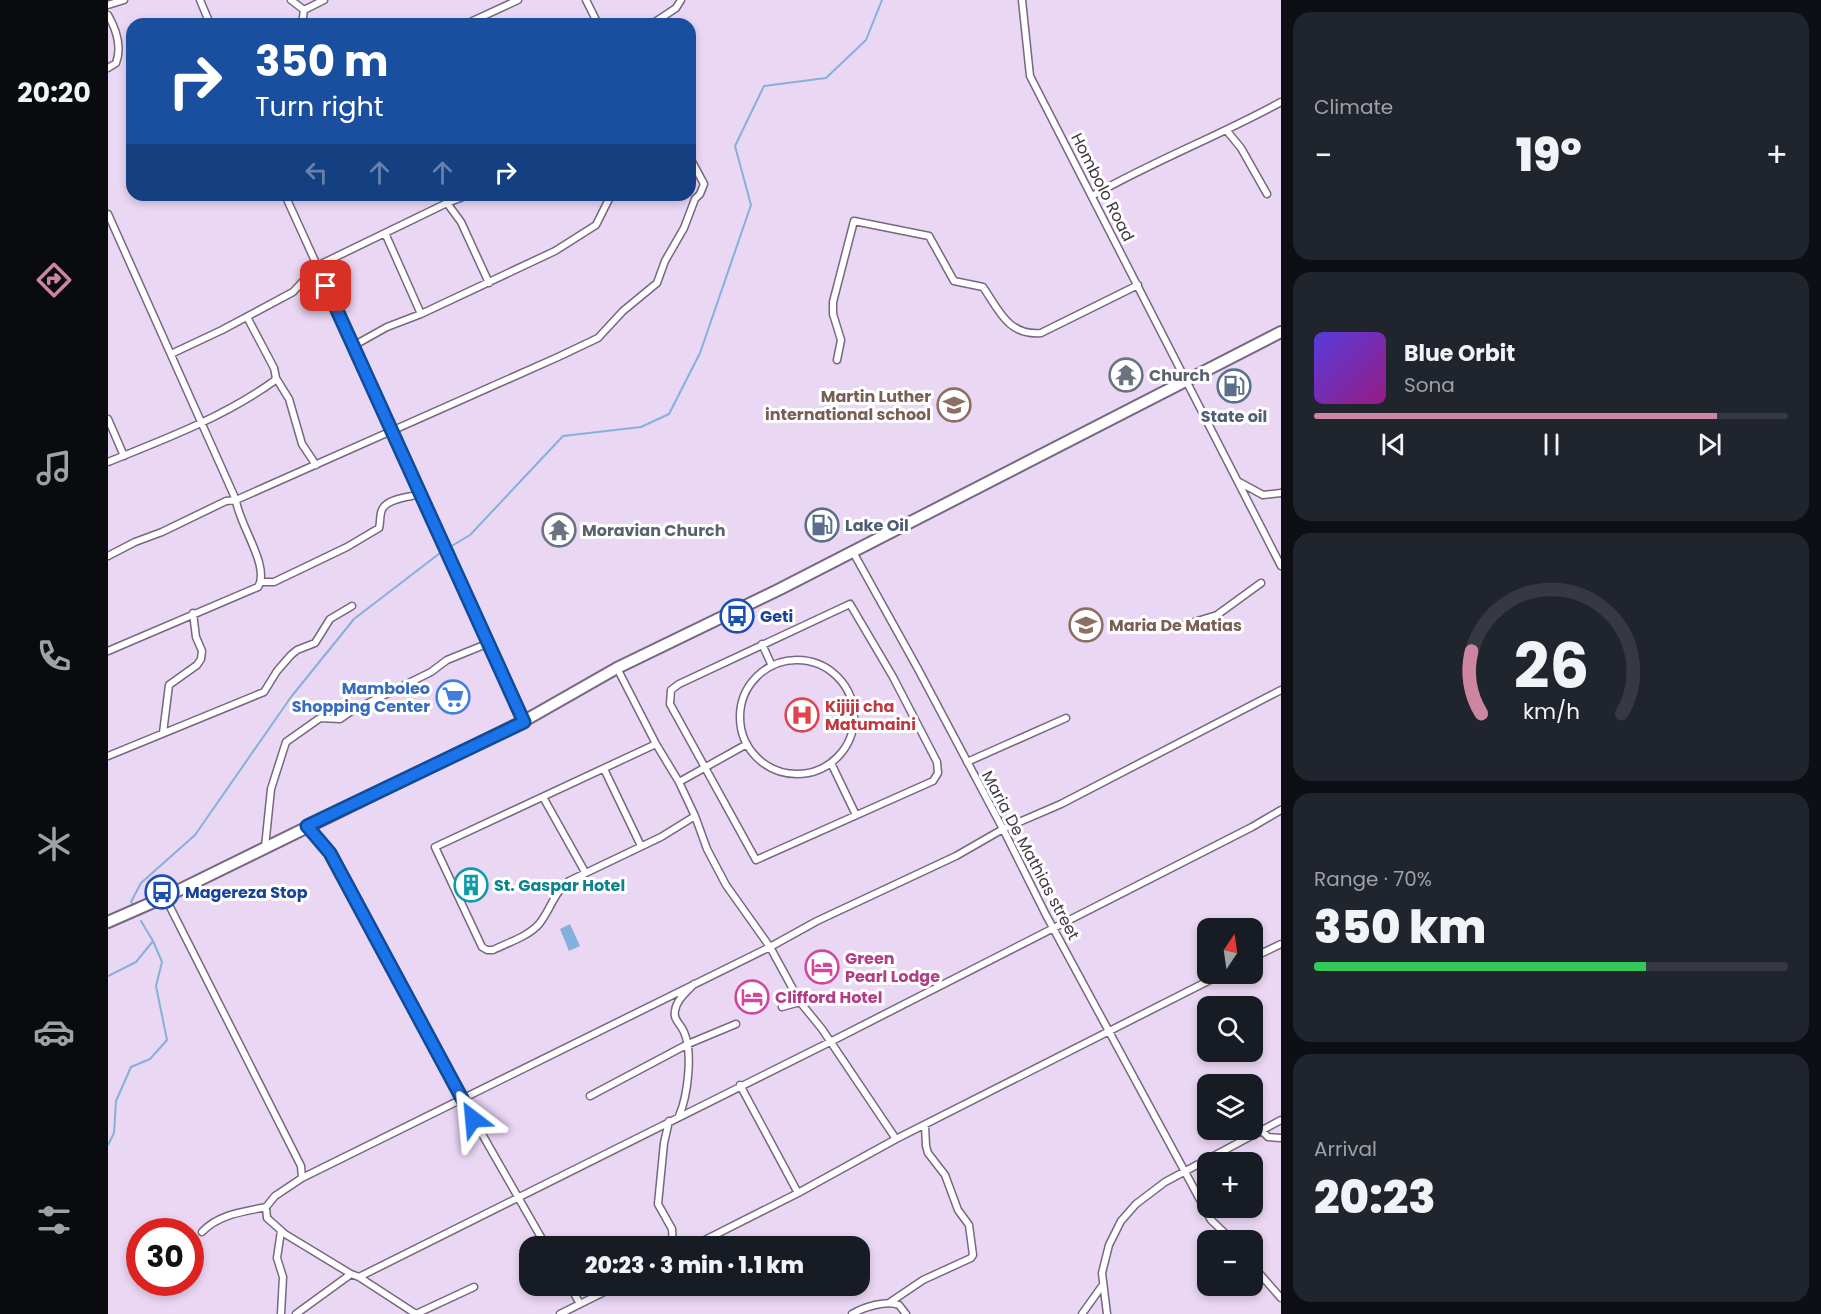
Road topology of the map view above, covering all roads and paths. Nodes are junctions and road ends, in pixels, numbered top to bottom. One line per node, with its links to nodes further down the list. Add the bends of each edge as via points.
1 (124, 0): 9 (street)
2 (200, 0): 12 (street)
3 (291, 0): 10 (street)
4 (324, 0): 10 (street)
5 (518, 0): 14 (street)
6 (586, 0): 15 (street)
7 (681, 0): 16 (street)
8 (1022, 0): 22 (street, Hombolo Road, via 1030,76)
9 (108, 5)
10 (304, 10): 13 (street)
11 (108, 15): 17 (street, via 120,52 117,63)
12 (208, 18)
13 (303, 18)
14 (479, 18)
15 (595, 18)
16 (661, 18)
17 (108, 68)
18 (1281, 102): 19 (street)
19 (1227, 131): 21 (street); 22 (street)
20 (696, 169): 23 (street, via 704,184)
21 (1267, 194)
22 (1092, 196): 33 (street, Hombolo Road)
23 (696, 198)
24 (289, 201): 31 (street)
25 (452, 201): 28 (street)
26 (608, 201): 32 (street, via 596,225 555,251)
27 (694, 201): 44 (street, via 657,283 598,338)
28 (447, 203): 30 (street); 32 (street)
29 (108, 214): 38 (street)
30 (385, 233): 31 (street); 34 (street)
31 (317, 266): 35 (street, via 293,291); 37 (street)
32 (489, 283): 34 (street)
33 (1138, 285): 39 (street, via 1041,333 1029,334 1008,324 983,287 954,281 929,236 854,220 833,302 841,340); 41 (street, Hombolo Road)
34 (421, 314): 37 (street)
35 (247, 317): 38 (street); 40 (street)
36 (1281, 332): 41 (highway)
37 (353, 346): 44 (street)
38 (171, 354): 43 (street)
39 (837, 360)
40 (276, 378): 43 (street, via 254,395); 47 (street, via 289,399 302,444)
41 (1186, 379): 48 (street, Hombolo Road); 52 (highway)
42 (108, 419): 45 (street)
43 (201, 423): 45 (street); 51 (street)
44 (391, 431): 47 (street); 50 (street)
45 (124, 456): 46 (street)
46 (108, 462)
47 (316, 465): 51 (street)
48 (1238, 482): 49 (street, via 1263,495); 54 (street, Hombolo Road)
49 (1281, 493)
50 (421, 494): 55 (street, via 385,506 379,528 354,543 278,580); 60 (street)
51 (236, 500): 53 (street, via 226,501); 55 (street, via 261,568)
52 (853, 552): 64 (highway); 72 (street, Maria De Mathias street)
53 (108, 556)
54 (1281, 566)
55 (262, 582): 58 (street, via 254,590)
56 (1261, 583): 59 (street, via 1217,615)
57 (352, 606): 68 (street, via 330,619 315,643 291,655 264,692)
58 (193, 613): 62 (street); 68 (street, via 201,659 169,685)
59 (1174, 628)
60 (489, 644): 67 (street); 84 (street, via 447,660 340,719 320,718 286,742 271,789)
61 (762, 644): 63 (street); 74 (street, via 672,690 669,704); 79 (street, via 850,604 893,677 937,762 938,772 933,781)
62 (108, 651)
63 (772, 666): 70 (street, via 752,682 741,706 740,719); 73 (street, via 795,661 817,664 831,671 850,695 854,710 852,732)
64 (617, 668): 67 (highway); 69 (street)
65 (1281, 690): 82 (street, via 1061,804)
66 (1066, 718): 72 (street)
67 (524, 722): 81 (highway)
68 (163, 733): 71 (street)
69 (656, 744): 75 (street); 76 (street)
70 (747, 744): 73 (street, via 759,759 776,770 814,772); 74 (street)
71 (108, 756)
72 (967, 762): 82 (street, Maria De Mathias street)
73 (831, 763): 79 (street)
74 (706, 768): 76 (street); 79 (street, via 756,861)
75 (604, 769): 77 (street); 83 (street)
76 (679, 782): 80 (street)
77 (543, 797): 85 (street); 85 (street, via 435,848 482,947 493,950 536,927 565,884)
78 (1281, 810): 88 (street)
79 (856, 815)
80 (695, 816): 83 (street); 90 (street, via 726,885)
81 (307, 826): 84 (highway); 102 (street, via 330,853)
82 (1003, 829): 88 (street, Maria De Mathias street); 90 (street)
83 (641, 846): 85 (street)
84 (265, 847): 86 (highway)
85 (585, 872)
86 (165, 897): 87 (highway); 113 (street, via 301,1167)
87 (108, 922)
88 (1054, 928): 97 (street, Maria De Mathias street); 98 (street)
89 (1281, 944): 91 (street)
90 (770, 947): 92 (street); 94 (street)
91 (1263, 953)
92 (695, 982): 99 (street, via 678,1001 675,1012); 102 (street)
93 (1202, 984): 97 (street)
94 (801, 1002): 95 (street); 98 (street)
95 (782, 1007)
96 (736, 1024): 99 (street)
97 (1109, 1030): 106 (street); 112 (street, Maria De Mathias street)
98 (830, 1042): 100 (street); 110 (street)
99 (688, 1044): 101 (street); 103 (street, via 688,1070)
100 (741, 1085): 103 (street); 114 (street)
101 (590, 1096)
102 (462, 1099): 113 (street); 115 (street)
103 (679, 1116): 105 (street)
104 (1281, 1120): 107 (street)
105 (669, 1121): 115 (street); 121 (street, via 658,1204)
106 (925, 1125): 110 (street); 131 (street, via 926,1146 969,1225 973,1255 923,1280)
107 (1263, 1129)
108 (1263, 1132): 109 (street, via 1268,1137)
109 (1281, 1138)
110 (896, 1139): 114 (street)
111 (1242, 1140): 112 (street)
112 (1185, 1171): 118 (street, Maria De Mathias street, via 1211,1220); 126 (street, via 1136,1204 1121,1221 1104,1263)
113 (302, 1178): 116 (street)
114 (798, 1192): 122 (street)
115 (517, 1197): 120 (street); 124 (street)
116 (266, 1207): 117 (street, via 221,1218); 119 (street, via 267,1218)
117 (204, 1230)
118 (1222, 1230)
119 (281, 1231): 123 (street); 133 (street, via 277,1258 284,1277)
120 (540, 1236)
121 (672, 1236)
122 (712, 1236)
123 (351, 1274): 124 (street); 134 (street)
124 (359, 1277): 127 (street, via 416,1314)
125 (1263, 1278): 130 (street)
126 (1102, 1285): 138 (street); 139 (street)
127 (474, 1287)
128 (576, 1296): 132 (street)
129 (596, 1296): 132 (street)
130 (1281, 1298)
131 (890, 1303): 136 (street); 137 (street, via 899,1305)
132 (580, 1304): 135 (street)
133 (281, 1314)
134 (296, 1314)
135 (560, 1314)
136 (852, 1314)
137 (906, 1314)
138 (1083, 1314)
139 (1107, 1314)

